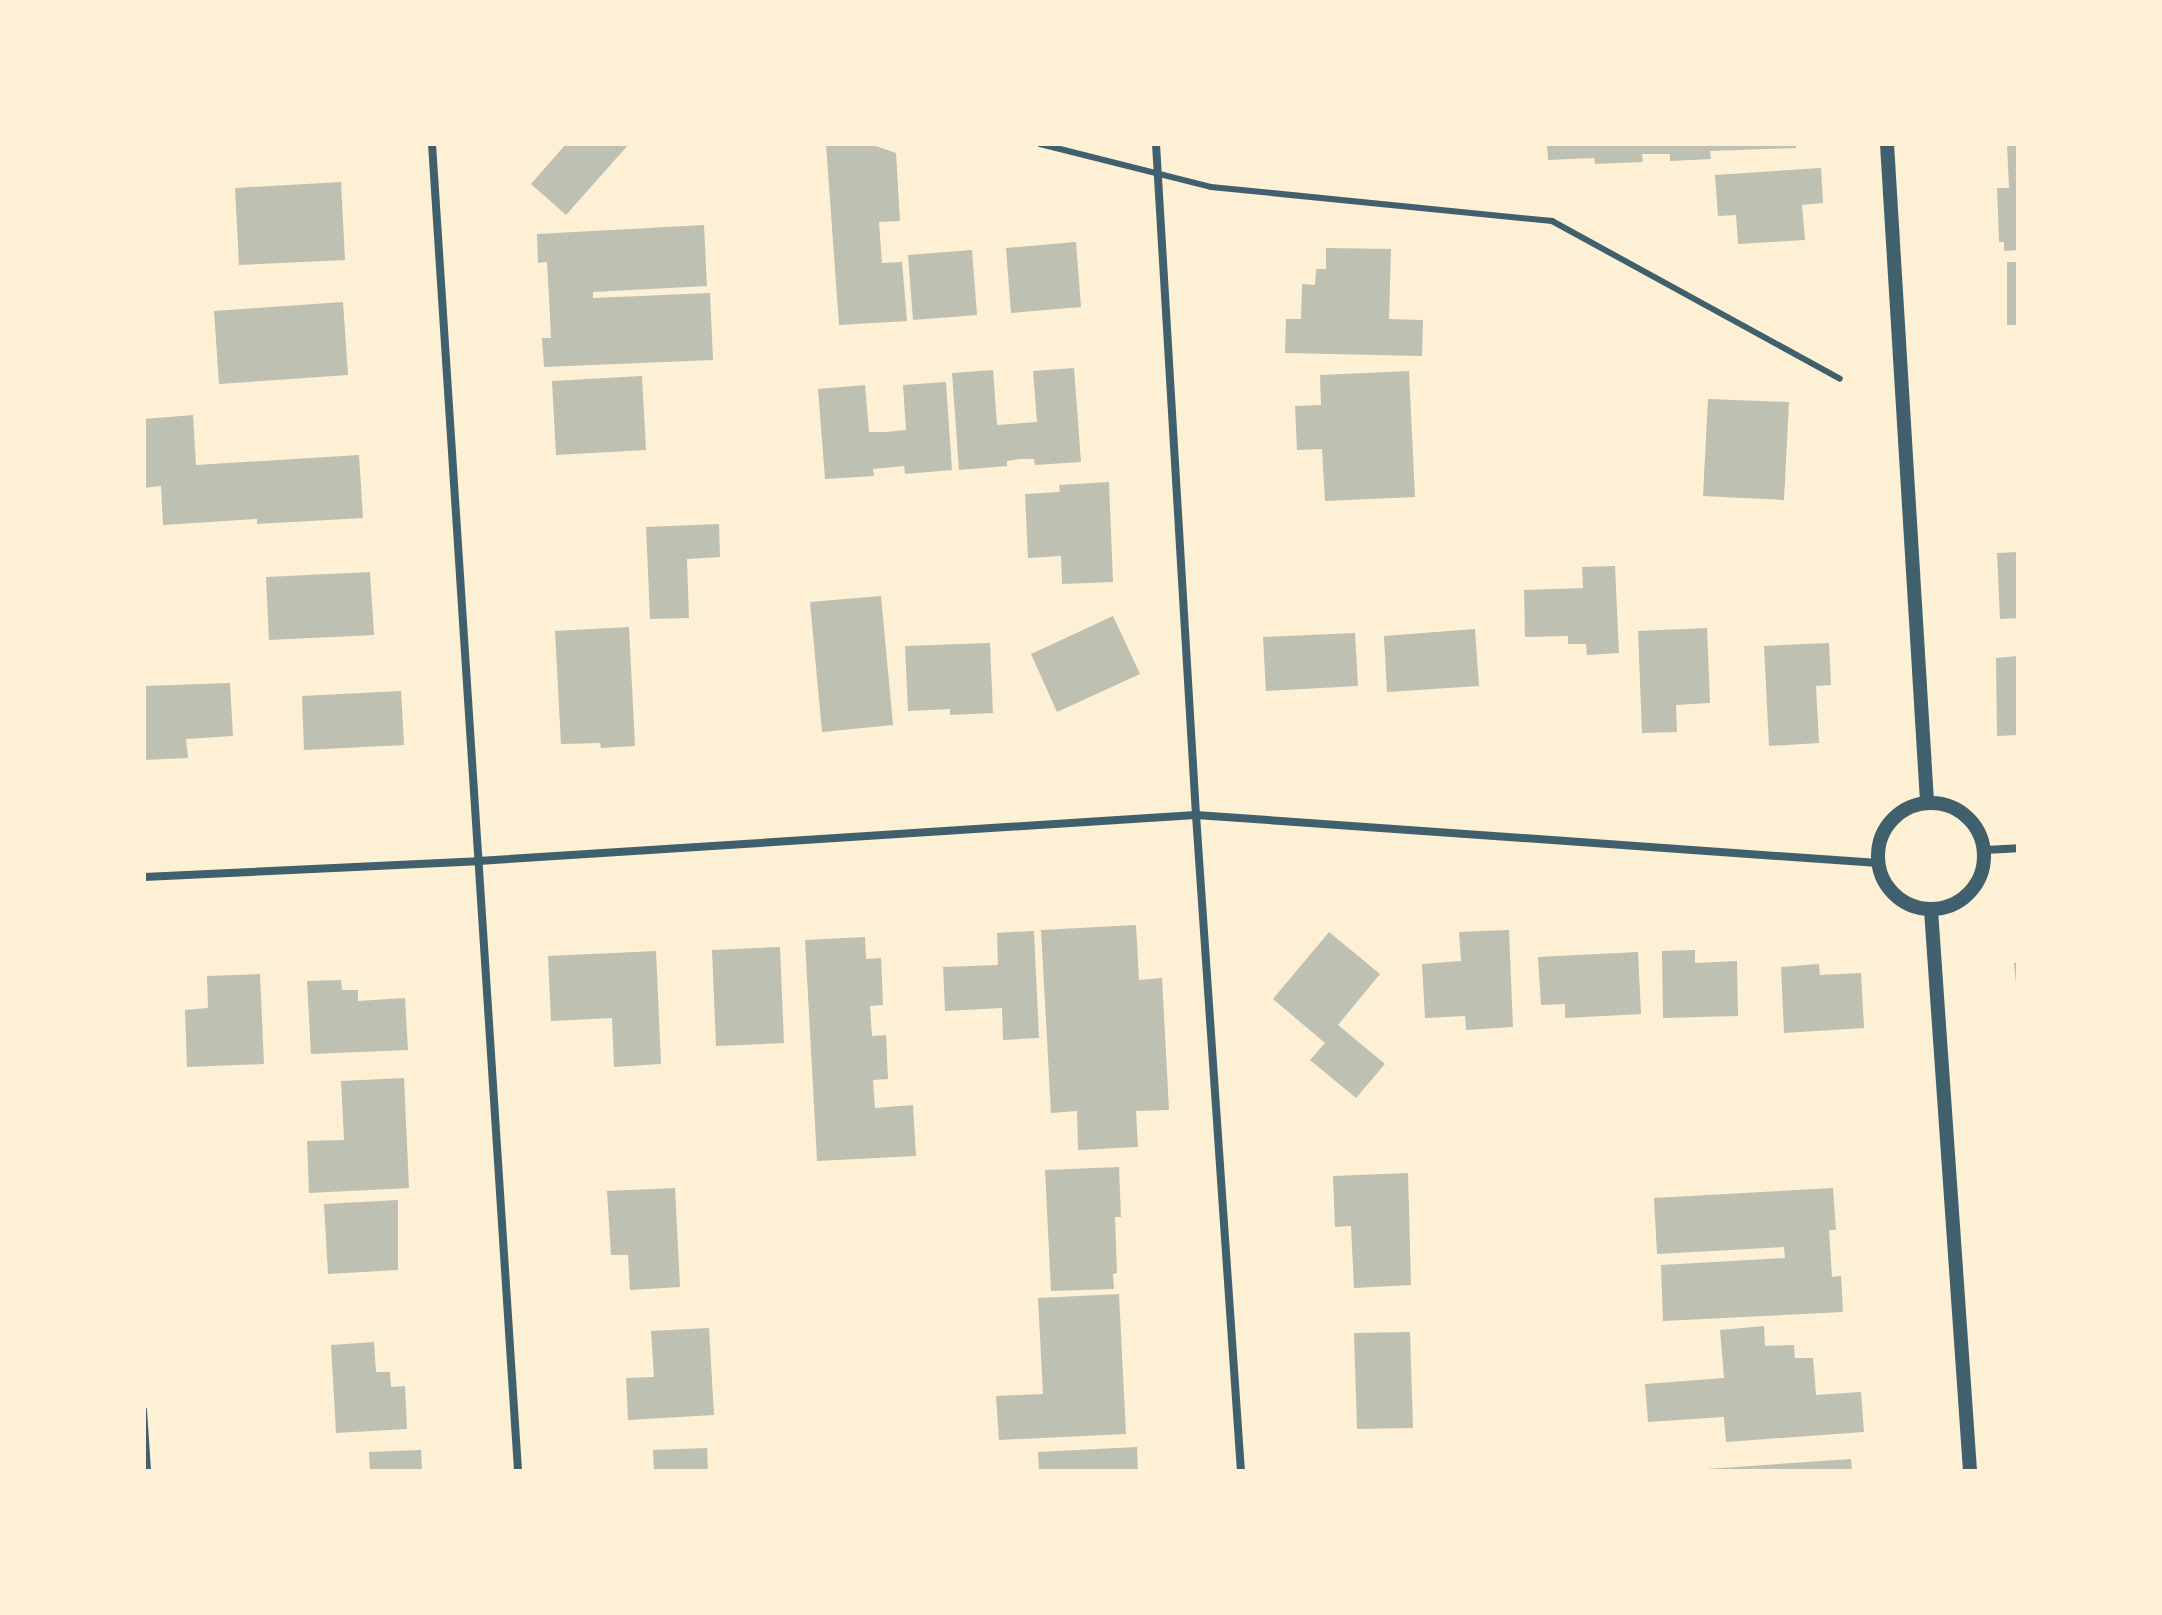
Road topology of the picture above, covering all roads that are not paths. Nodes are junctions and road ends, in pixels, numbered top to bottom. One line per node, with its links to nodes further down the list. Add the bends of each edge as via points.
1 (432, 144): 11 (street)
2 (1040, 144): 5 (lane)
3 (1156, 144): 5 (street)
4 (1887, 144): 7 (street)
5 (1158, 175): 6 (lane, via 1211,187 1552,221); 8 (street)
6 (1840, 379)
7 (1927, 802): 10 (street, via 1950,805 1975,823); 12 (street, via 1899,813 1880,840)
8 (1196, 815): 11 (street); 12 (street); 18 (street)
9 (2018, 848): 10 (street)
10 (1985, 850): 14 (street, via 1982,874 1964,898)
11 (478, 861): 13 (street); 17 (street)
12 (1878, 863): 14 (street, via 1888,887 1908,904)
13 (144, 877)
14 (1931, 910): 19 (street)
15 (144, 1410): 16 (lane)
16 (148, 1471)
17 (518, 1471)
18 (1241, 1471)
19 (1970, 1471)

